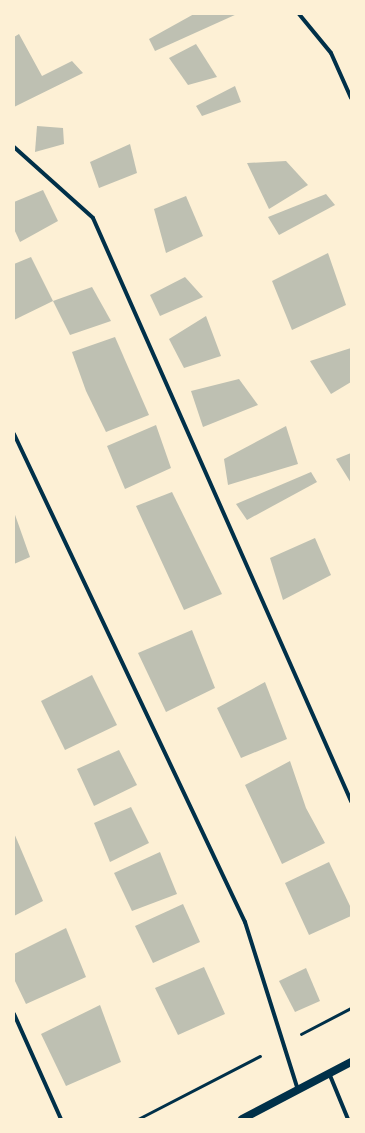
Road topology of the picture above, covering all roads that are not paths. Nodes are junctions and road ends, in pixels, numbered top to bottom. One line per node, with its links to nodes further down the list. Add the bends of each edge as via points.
1 (299, 14): 2 (street, via 331,53)
2 (351, 98)
3 (14, 147): 5 (street, via 93,218)
4 (14, 434): 9 (street, via 245,922)
5 (351, 801)
6 (14, 1014): 10 (street)
7 (351, 1062): 8 (main road)
8 (330, 1073): 9 (main road); 12 (street)
9 (298, 1090): 11 (main road)
10 (61, 1119)
11 (242, 1119)
12 (348, 1119)

